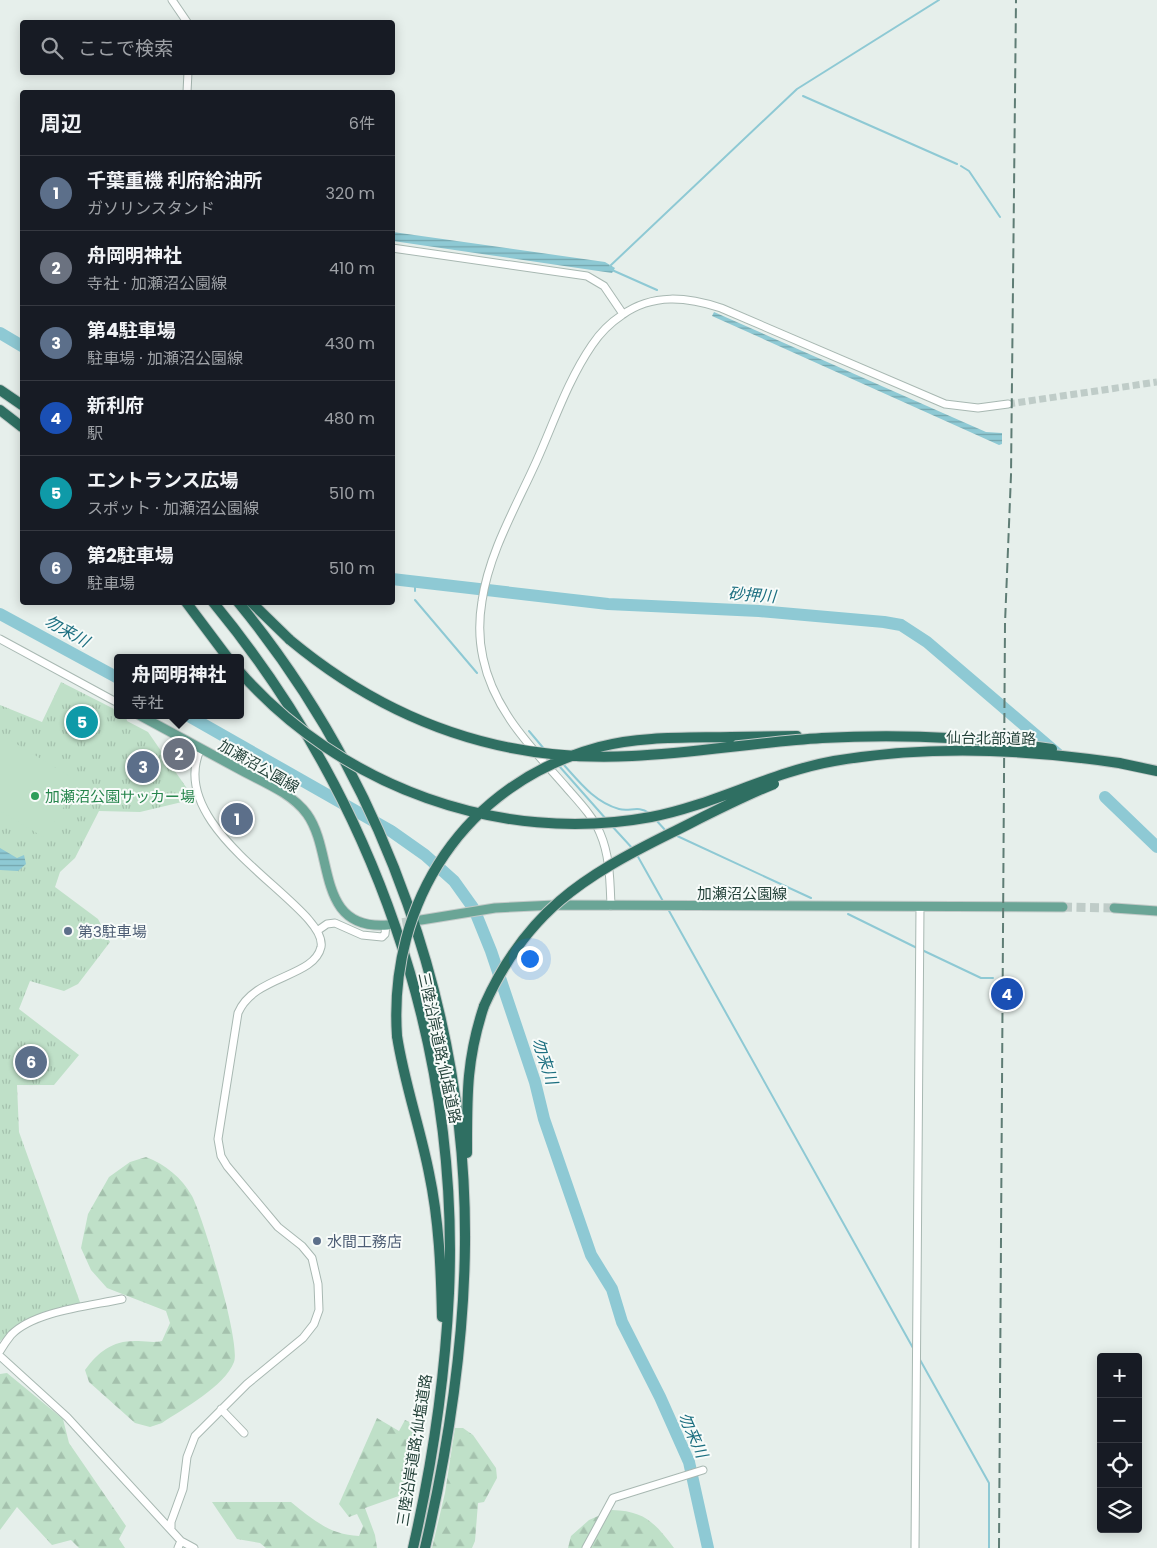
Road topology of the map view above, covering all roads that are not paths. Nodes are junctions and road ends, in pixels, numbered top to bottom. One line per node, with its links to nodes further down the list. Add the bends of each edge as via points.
1 (172, 0): 2 (street)
2 (186, 20)
3 (188, 75): 4 (street)
4 (188, 90)
5 (395, 248): 6 (street, via 587,276 604,286)
6 (624, 314): 9 (street, via 656,300 698,301 722,308 945,404 978,408); 27 (street, via 600,334 580,364 493,559 482,601 480,632 483,658 501,706 600,832 610,874)
7 (0, 390): 8 (highway)
8 (20, 404)
9 (1008, 404)
10 (0, 408): 11 (highway); 12 (highway)
11 (20, 421)
12 (20, 425)
13 (188, 605): 18 (highway)
14 (215, 605): 33 (highway, 三陸沿岸道路;仙塩道路, bridge, via 252,651 317,750 354,819)
15 (240, 605): 35 (highway, 三陸沿岸道路;仙塩道路, bridge, via 292,674 337,747 369,810 407,902 423,952 452,1081 460,1135)
16 (254, 605): 22 (highway, bridge, via 313,659 367,694 424,724 515,750 573,757 632,756 822,738)
17 (0, 639): 20 (street)
18 (225, 654)
19 (244, 676): 24 (highway, bridge, via 304,732 366,772 464,810 531,822 593,824 652,817 805,768)
20 (114, 702)
21 (146, 719): 23 (main road, 加瀬沼公園線)
22 (914, 737): 25 (highway, 仙台北部道路, bridge, via 1038,747); 39 (highway, bridge, via 844,735 640,740 582,752 528,777 498,796 451,845 426,884 408,926 396,995 397,1036 404,1078 425,1152 437,1220 442,1295)
23 (200, 748): 33 (main road, 加瀬沼公園線, via 275,788 298,805 315,829 327,881 339,905 360,922); 34 (street, via 193,774 195,788 210,817 234,849)
24 (861, 757): 25 (highway, 仙台北部道路, bridge, via 923,752 994,752); 35 (highway, bridge, via 801,774 644,846 586,880 525,934 509,956 484,1006 470,1053)
25 (1119, 762): 26 (highway, 仙台北部道路)
26 (1157, 771)
27 (611, 906): 28 (main road, 加瀬沼公園線); 32 (main road, 加瀬沼公園線, via 488,909)
28 (920, 907): 29 (main road, 加瀬沼公園線); 49 (street)
29 (1064, 907)
30 (1114, 908): 31 (main road)
31 (1157, 911)
32 (421, 920)
33 (389, 922): 34 (street, via 382,937 362,935 335,923); 39 (highway, 三陸沿岸道路;仙塩道路, via 421,1016 444,1143 450,1240)
34 (317, 930): 40 (street, via 321,946 313,962 258,989 242,1004 218,1139 221,1156 228,1166 278,1227 312,1258 319,1310 314,1324 303,1338)
35 (465, 1216): 47 (highway, 三陸沿岸道路;仙塩道路, via 463,1300 455,1378)
36 (122, 1299): 37 (street, via 42,1317 11,1335)
37 (0, 1351)
38 (0, 1356): 43 (street, via 67,1417)
39 (442, 1376): 46 (highway, 三陸沿岸道路;仙塩道路, via 431,1457)
40 (221, 1409): 41 (street); 43 (street, via 195,1436 189,1448 183,1489)
41 (244, 1433)
42 (703, 1470): 48 (street, via 613,1498)
43 (171, 1528): 44 (street)
44 (179, 1544): 45 (street)
45 (194, 1548)
46 (412, 1548)
47 (425, 1548)
48 (586, 1548)
49 (915, 1548)

